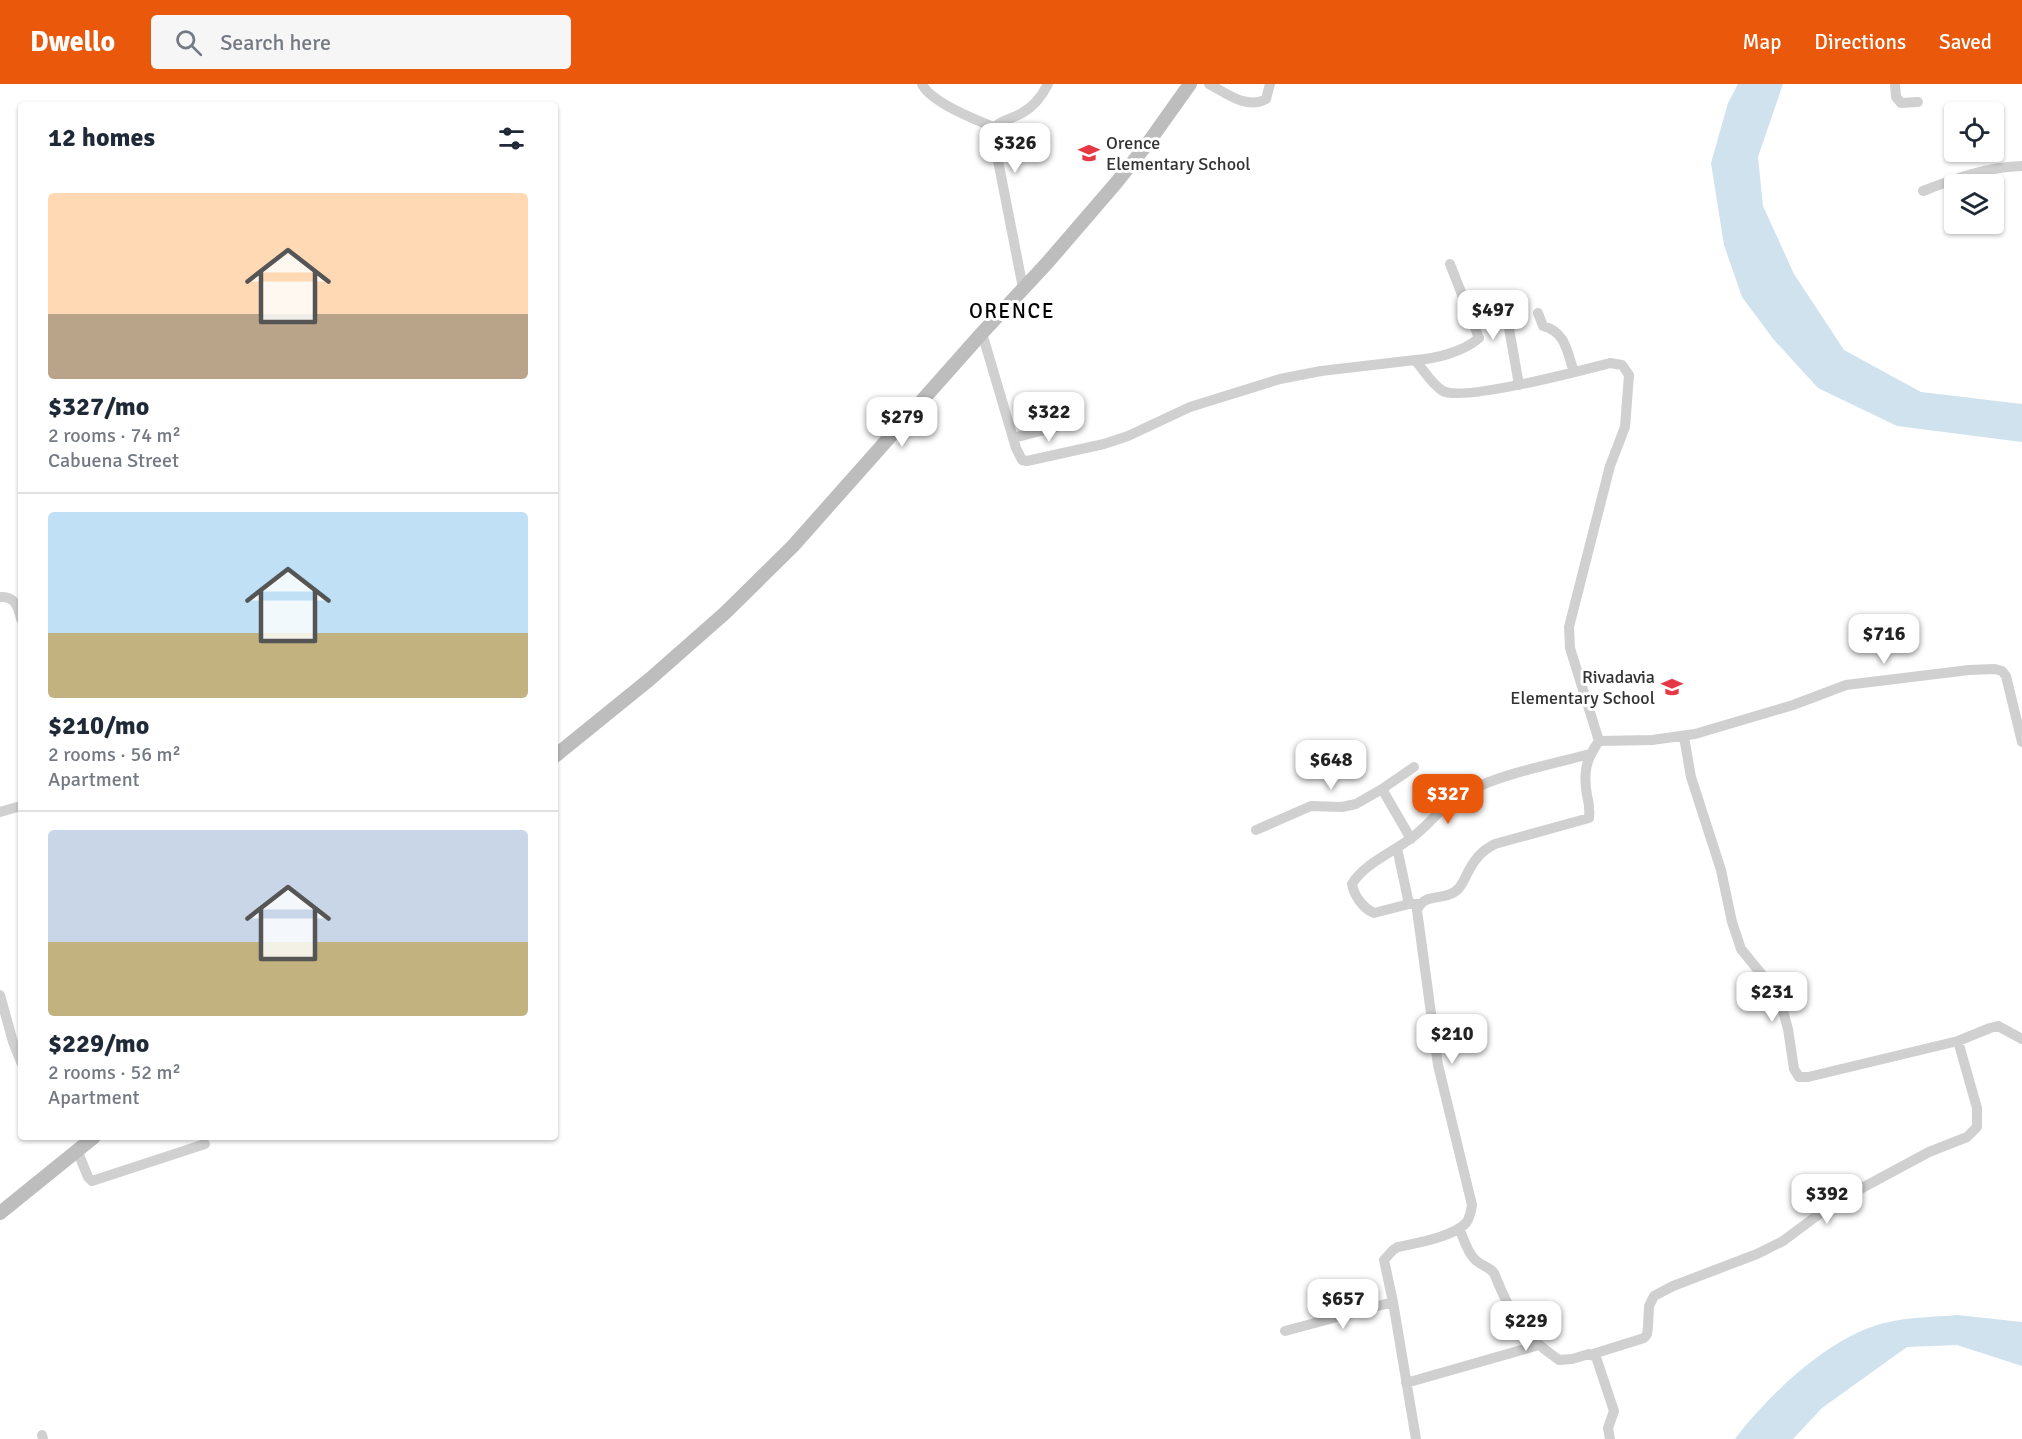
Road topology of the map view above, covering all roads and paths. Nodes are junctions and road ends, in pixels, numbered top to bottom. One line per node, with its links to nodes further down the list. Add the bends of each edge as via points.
1 (922, 84): 8 (street, via 929,94 957,111)
2 (1048, 84): 8 (street, via 1030,107)
3 (1190, 84): 12 (street, via 1116,183)
4 (1209, 84): 5 (street, via 1243,102 1255,103 1266,99)
5 (1270, 84)
6 (1895, 84): 7 (street, via 1900,103)
7 (1918, 102)
8 (993, 127): 12 (street)
9 (2022, 166): 10 (street, via 1971,173)
10 (1923, 191)
11 (1450, 264): 16 (street, via 1479,338 1461,349)
12 (1023, 288): 15 (street)
13 (1504, 300): 18 (street)
14 (1538, 313): 17 (street, via 1541,324 1561,336)
15 (982, 333): 20 (street); 26 (street, via 794,546 675,657)
16 (1415, 360): 18 (street, via 1445,392); 20 (street, via 1280,379 1190,407 1104,444 1032,461 1022,460)
17 (1574, 372): 18 (street); 24 (street, via 1611,363 1622,365 1629,380 1624,427 1610,466 1569,627 1570,648)
18 (1519, 385)
19 (1078, 421): 20 (street)
20 (1013, 438)
21 (0, 597): 22 (street, via 15,602)
22 (18, 610)
23 (1684, 737): 24 (street); 25 (street, via 1846,685 1995,669 2006,676); 38 (street, via 1691,777 1721,870 1738,940 1782,1007 1795,1073 1808,1077)
24 (1599, 741): 27 (street)
25 (2022, 742)
26 (558, 754)
27 (1590, 754): 33 (street, via 1466,793); 35 (street, via 1586,762 1589,818 1495,844 1477,856 1456,892)
28 (1414, 767): 29 (street)
29 (1382, 789): 32 (street, via 1356,804 1311,806); 33 (street)
30 (18, 807): 31 (street)
31 (0, 812)
32 (1256, 830)
33 (1411, 839): 34 (street)
34 (1397, 848): 35 (street); 35 (street, via 1356,878 1353,890 1374,912)
35 (1415, 904): 44 (street, via 1438,1065 1472,1205 1466,1222)
36 (0, 995): 39 (street)
37 (2022, 1039): 38 (street, via 1998,1026)
38 (1958, 1041): 48 (street, via 1977,1108 1977,1127 1967,1137 1929,1152 1834,1203 1783,1241 1654,1296 1648,1306 1644,1338)
39 (18, 1054)
40 (90, 1140): 42 (street)
41 (205, 1144): 42 (street, via 92,1181)
42 (77, 1150): 43 (street)
43 (0, 1213)
44 (1459, 1228): 45 (street, via 1398,1247 1388,1255 1384,1265); 47 (street, via 1472,1256 1494,1273 1520,1327)
45 (1394, 1302): 46 (street); 49 (street)
46 (1286, 1332)
47 (1539, 1345): 48 (street, via 1559,1360); 49 (street)
48 (1593, 1354): 51 (street, via 1614,1411 1608,1428)
49 (1406, 1383): 50 (street)
50 (1416, 1439)
51 (1610, 1439)

